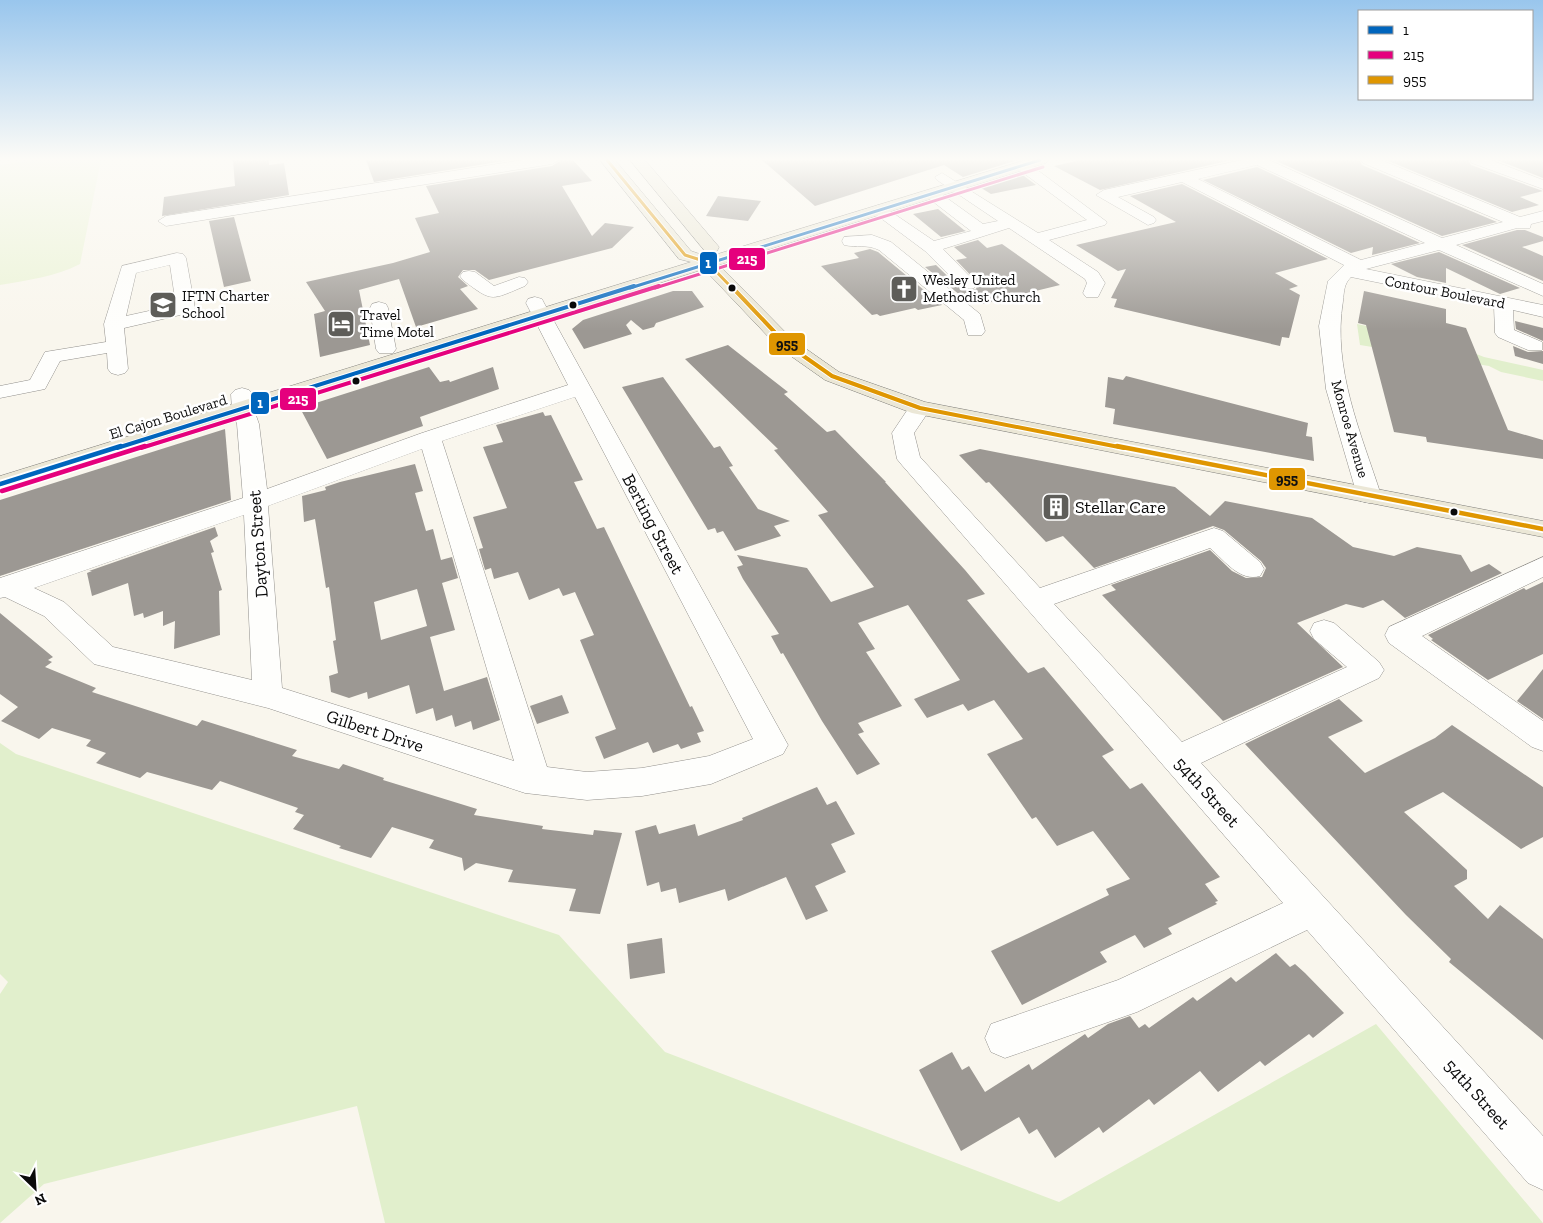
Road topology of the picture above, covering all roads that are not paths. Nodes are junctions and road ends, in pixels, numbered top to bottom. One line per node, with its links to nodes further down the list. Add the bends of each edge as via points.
1 (191, 217): 17 (street)
2 (654, 217): 27 (main road)
3 (688, 217): 28 (main road)
4 (822, 217): 28 (main road, El Cajon Boulevard)
5 (851, 217): 28 (main road, El Cajon Boulevard)
6 (888, 217): 26 (street)
7 (963, 217): 21 (street)
8 (1002, 217): 18 (street)
9 (1066, 217): 20 (street)
10 (1093, 217): 20 (street, via 1100,222)
11 (1143, 217): 16 (street)
12 (1258, 217): 30 (street, Contour Boulevard)
13 (1383, 217): 25 (street)
14 (1505, 217): 19 (street)
15 (1539, 217): 19 (street)
16 (1148, 220)
17 (166, 221)
18 (1011, 223): 21 (street); 23 (street)
19 (1519, 223): 22 (street); 25 (street)
20 (1080, 227): 23 (street)
21 (980, 230): 26 (street, via 979,234)
22 (1543, 233)
23 (1030, 236): 29 (street); 34 (street)
24 (850, 241): 41 (street, via 872,240 885,246 973,318)
25 (1442, 244): 30 (street); 35 (street)
26 (931, 247): 29 (street)
27 (685, 255): 28 (main road, El Cajon Boulevard); 38 (main road, El Cajon Boulevard)
28 (709, 255): 38 (main road, El Cajon Boulevard); 49 (main road, via 785,343 832,376)
29 (943, 259): 33 (street)
30 (1353, 268): 36 (street, Contour Boulevard); 53 (street, Monroe Avenue, via 1337,281 1329,326 1336,389)
31 (469, 276): 32 (street, via 492,293)
32 (519, 282)
33 (968, 284)
34 (1092, 284)
35 (1543, 291)
36 (1503, 303): 39 (street, Contour Boulevard); 43 (street, via 1505,333)
37 (379, 308): 44 (street)
38 (537, 310): 44 (main road, El Cajon Boulevard); 46 (street, Berting Street); 48 (main road, El Cajon Boulevard)
39 (1543, 311)
40 (114, 324): 40 (street, via 186,308 178,258 128,270); 42 (street)
41 (975, 331)
42 (116, 346): 45 (street); 47 (street, via 52,356 38,385)
43 (1535, 346)
44 (386, 348): 48 (main road, El Cajon Boulevard)
45 (118, 369)
46 (580, 388): 50 (street); 63 (street, Berting Street)
47 (0, 392)
48 (243, 402): 51 (main road, El Cajon Boulevard); 52 (main road, El Cajon Boulevard); 54 (street, Dayton Street)
49 (920, 408): 53 (main road); 59 (street, 54th Street, via 903,433 909,459)
50 (430, 438): 54 (street); 65 (street)
51 (0, 468)
52 (0, 484)
53 (1369, 495): 55 (main road)
54 (256, 502): 58 (street); 61 (street, Dayton Street)
55 (1543, 529)
56 (1543, 566): 62 (street, via 1399,635)
57 (1251, 569): 59 (street, via 1214,538)
58 (4, 587): 61 (street, Gilbert Drive, via 54,609 104,656)
59 (1035, 600): 64 (street, 54th Street)
60 (1324, 631): 64 (street, via 1369,670)
61 (268, 696): 65 (street, Gilbert Drive)
62 (1543, 738)
63 (772, 746): 65 (street, Gilbert Drive, via 711,770 642,782 587,786)
64 (1177, 759): 66 (street, 54th Street)
65 (535, 780)
66 (1311, 909): 67 (street, via 1123,998); 68 (street, 54th Street)
67 (1005, 1038)
68 (1543, 1168)

